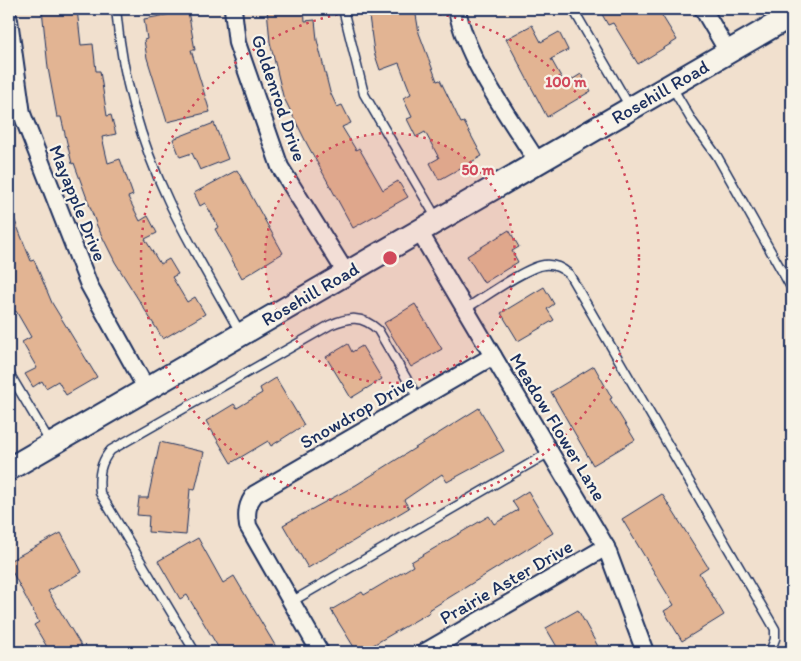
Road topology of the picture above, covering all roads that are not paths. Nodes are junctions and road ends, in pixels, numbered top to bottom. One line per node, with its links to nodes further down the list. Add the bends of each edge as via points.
1 (116, 9): 18 (lane, via 119,44 131,101 168,202)
2 (233, 9): 15 (street, Goldenrod Drive, via 236,43 280,167)
3 (343, 9): 13 (lane, via 364,94)
4 (457, 9): 12 (street, via 460,25 489,86)
5 (574, 9): 11 (lane)
6 (703, 9): 9 (street)
7 (792, 15): 9 (street, Rosehill Road)
8 (9, 20): 21 (street, Mayapple Drive, via 22,114 89,285)
9 (728, 52): 10 (street, Rosehill Road)
10 (671, 86): 11 (street, Rosehill Road); 16 (lane, via 717,156)
11 (631, 108): 12 (street, Rosehill Road)
12 (538, 162): 13 (street, Rosehill Road)
13 (438, 220): 14 (street, Rosehill Road)
14 (419, 231): 15 (street, Rosehill Road); 17 (street, Meadow Flower Lane)
15 (346, 273): 18 (street, Rosehill Road)
16 (792, 289)
17 (465, 309): 19 (street, Meadow Flower Lane); 32 (lane, via 543,265 561,268 569,274 775,629)
18 (241, 334): 21 (street, Rosehill Road)
19 (493, 356): 22 (street, Snowdrop Drive); 24 (street, Meadow Flower Lane)
20 (9, 373): 23 (lane)
21 (146, 388): 23 (street, Rosehill Road)
22 (418, 400): 27 (street, Snowdrop Drive, via 255,494 249,501 248,526); 28 (lane, via 378,330 363,320 345,319 321,329 111,450 103,459 100,493)
23 (51, 444): 25 (street, Rosehill Road)
24 (550, 452): 26 (street, Meadow Flower Lane); 27 (lane)
25 (9, 469)
26 (606, 547): 30 (street, Prairie Aster Drive); 31 (street, Meadow Flower Lane)
27 (291, 602): 29 (street)
28 (195, 652)
29 (320, 652)
30 (425, 652)
31 (645, 652)
32 (770, 652)

